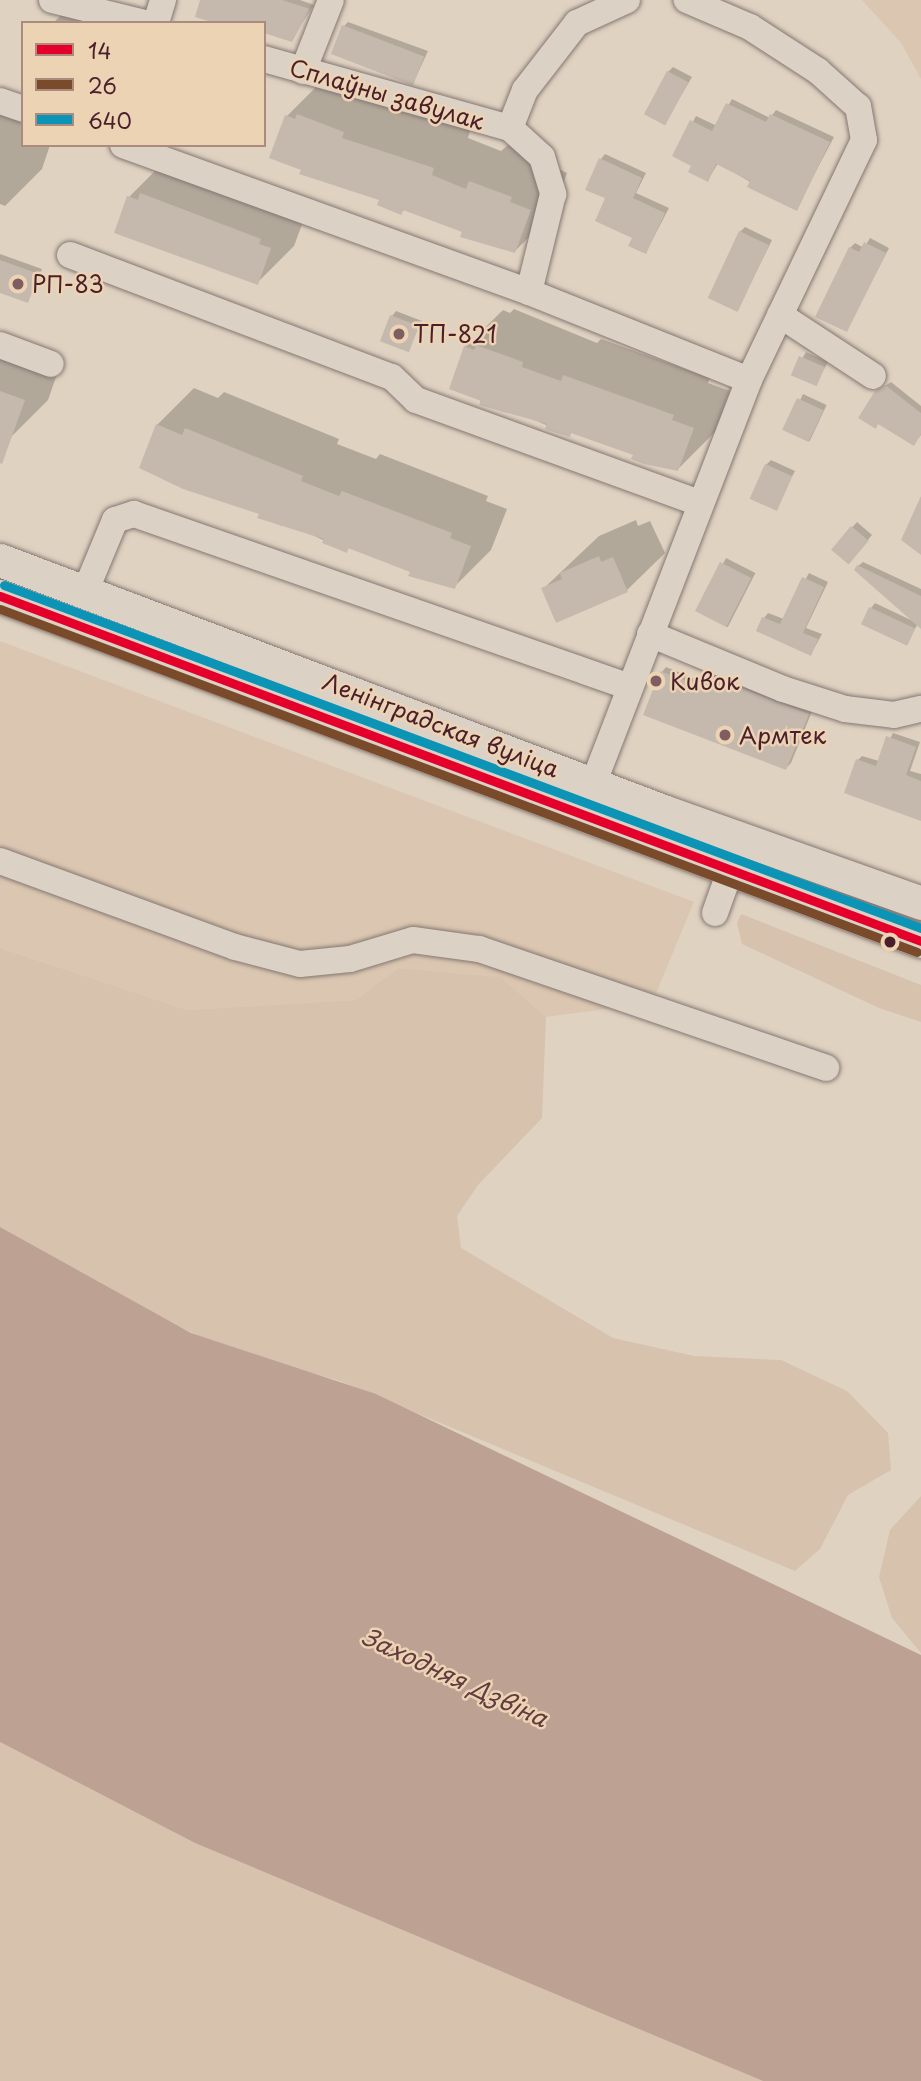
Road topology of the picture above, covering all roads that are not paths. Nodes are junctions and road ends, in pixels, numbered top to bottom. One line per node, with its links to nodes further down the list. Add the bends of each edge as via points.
1 (52, 0): 6 (street)
2 (163, 0): 7 (street)
3 (331, 0): 9 (street)
4 (627, 0): 12 (street, via 577,23 525,90)
5 (687, 0): 16 (street, via 750,27 818,71 858,107 864,140)
6 (136, 21)
7 (157, 21)
8 (266, 60): 9 (street, Сплаўны завулак)
9 (303, 71): 12 (street, Сплаўны завулак)
10 (0, 101): 11 (street)
11 (21, 108)
12 (510, 128): 15 (street, via 542,157 553,194)
13 (129, 147): 15 (street)
14 (70, 255): 21 (street, via 392,377 415,400)
15 (529, 292): 20 (street)
16 (780, 315): 19 (street); 20 (street)
17 (0, 345): 18 (street)
18 (51, 364)
19 (873, 376)
20 (749, 380): 21 (street)
21 (701, 504): 25 (street)
22 (14, 565): 23 (main road, Ленінградская вуліца); 24 (street)
23 (85, 593): 26 (main road, Ленінградская вуліца); 27 (street, via 115,520 134,514)
24 (8, 599): 28 (main road, Ленінградская вуліца)
25 (650, 634): 27 (street); 29 (street, via 783,689 845,709 894,715)
26 (272, 660): 28 (street); 30 (main road, Ленінградская вуліца)
27 (630, 687): 30 (street)
28 (257, 692): 30 (main road, Ленінградская вуліца)
29 (921, 709)
30 (587, 800): 32 (main road, Ленінградская вуліца); 33 (main road, Ленінградская вуліца)
31 (0, 861): 36 (street, via 235,947 300,964 350,959 413,940 480,949)
32 (730, 871): 34 (street); 35 (main road, Ленінградская вуліца)
33 (921, 904)
34 (715, 913)
35 (921, 941)
36 (826, 1068)

